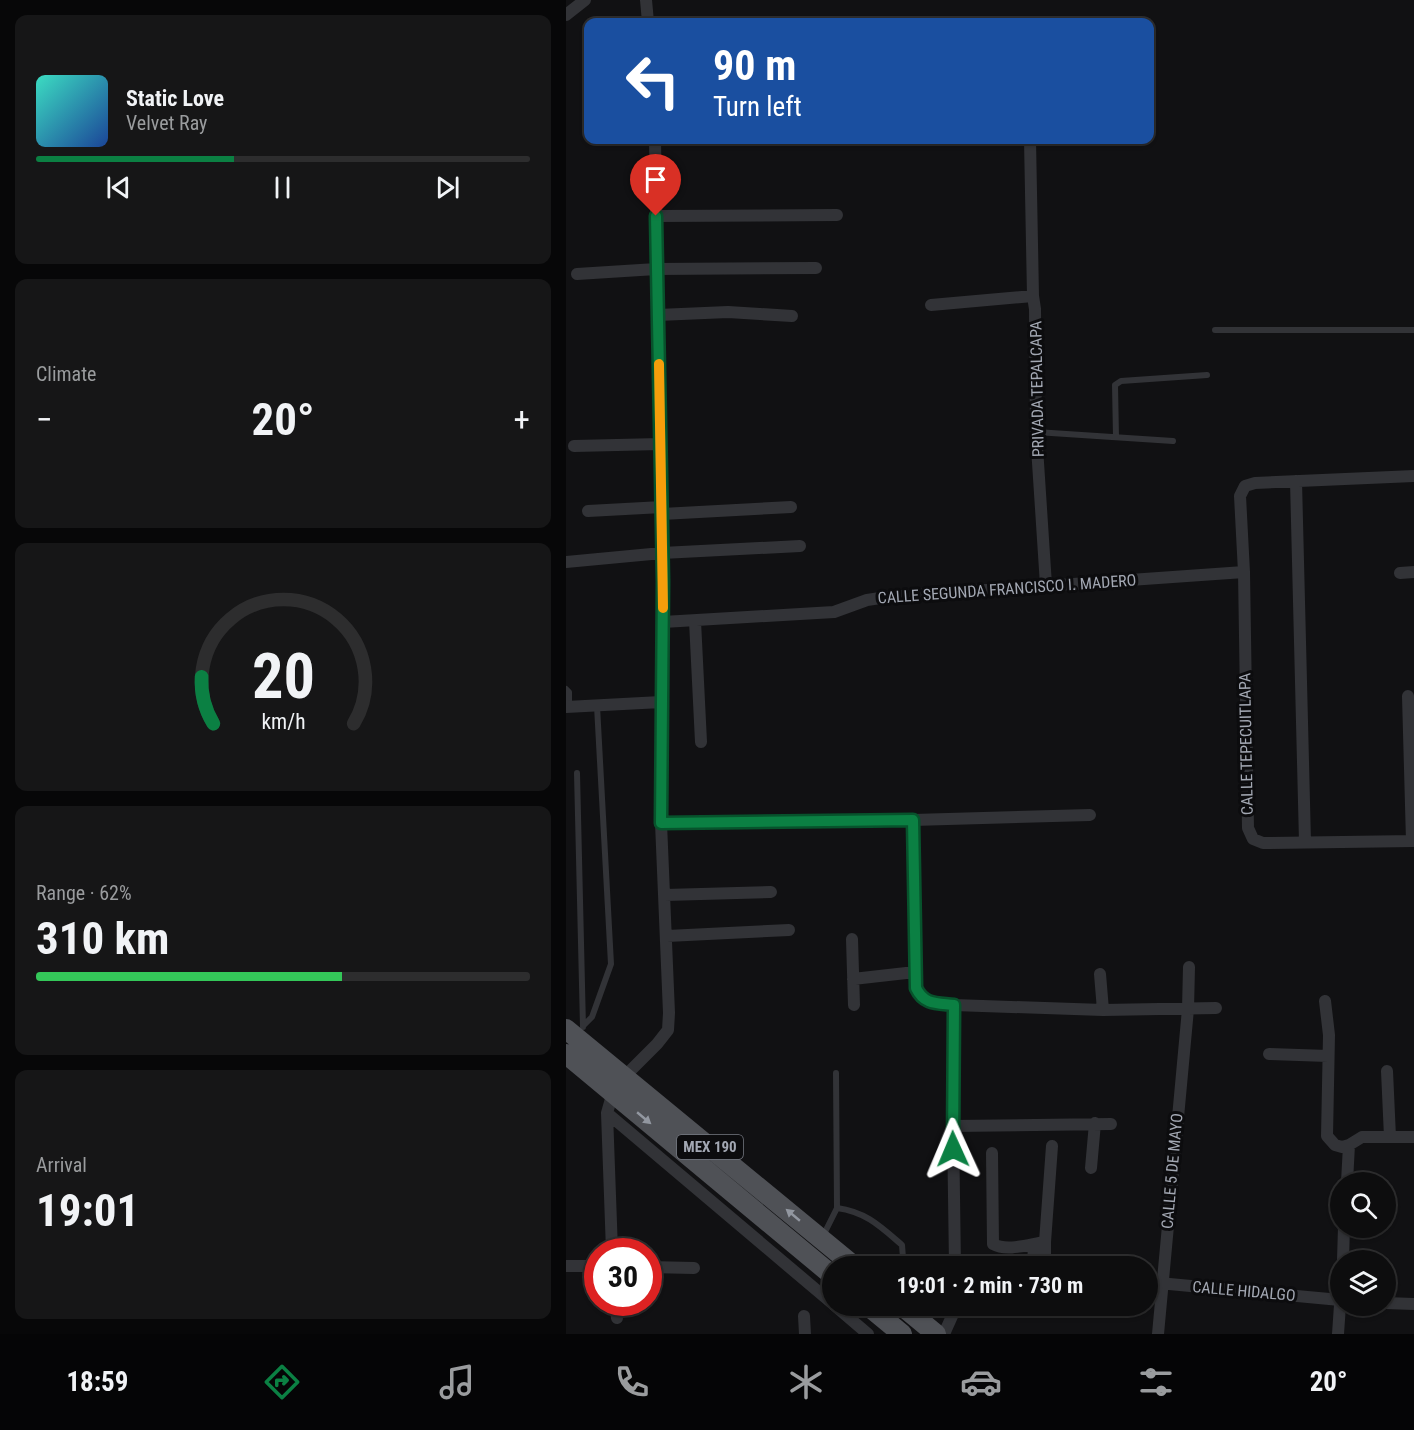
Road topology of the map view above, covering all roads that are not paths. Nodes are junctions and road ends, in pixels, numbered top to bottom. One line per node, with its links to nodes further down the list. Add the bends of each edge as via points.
1 (585, 0): 3 (street)
2 (646, 0): 4 (street)
3 (566, 15)
4 (648, 18)
5 (655, 144): 8 (street)
6 (1030, 144): 12 (street)
7 (837, 215): 8 (street)
8 (656, 216): 10 (street)
9 (816, 268): 10 (street)
10 (656, 269): 11 (street); 14 (street)
11 (577, 274)
12 (1033, 296): 13 (street, PRIVADA TEPALCAPA); 19 (street, PRIVADA TEPALCAPA)
13 (931, 305)
14 (658, 315): 15 (street, via 728,312); 22 (street)
15 (792, 316)
16 (1215, 330): 17 (lane)
17 (1415, 330)
18 (1207, 375): 20 (lane, via 1121,381 1115,385)
19 (1036, 432): 20 (lane); 35 (street, PRIVADA TEPALCAPA)
20 (1116, 437): 21 (lane)
21 (1173, 441)
22 (660, 444): 23 (street); 28 (street)
23 (574, 446)
24 (1415, 476): 25 (street)
25 (1296, 481): 32 (street, CALLE TEPECUITLAPA, via 1245,486 1240,496); 49 (street)
26 (791, 507): 28 (street)
27 (588, 511): 28 (street)
28 (662, 511): 30 (street)
29 (800, 546): 30 (street)
30 (662, 553): 31 (street); 37 (street)
31 (566, 562)
32 (1244, 572): 35 (street, CALLE SEGUNDA FRANCISCO I. MADERO); 49 (street, CALLE TEPECUITLAPA, via 1248,828 1253,839 1263,843)
33 (1415, 572): 34 (street)
34 (1400, 573)
35 (1046, 585): 36 (street, CALLE SEGUNDA FRANCISCO I. MADERO, via 887,597 834,612)
36 (695, 621): 37 (street, CALLE SEGUNDA FRANCISCO I. MADERO); 43 (street)
37 (663, 622): 40 (street)
38 (566, 689): 42 (lane)
39 (1408, 696): 48 (street)
40 (661, 702): 41 (street); 47 (street)
41 (597, 706): 42 (street); 65 (lane, via 611,963 592,1017)
42 (567, 707)
43 (701, 742)
44 (577, 773): 65 (lane)
45 (1090, 815): 46 (street)
46 (913, 820): 47 (street); 56 (street)
47 (661, 823): 51 (street)
48 (1413, 841): 49 (street, CALLE TEPECUITLAPA)
49 (1305, 842)
50 (771, 892): 51 (street)
51 (665, 895): 53 (street)
52 (789, 930): 53 (street)
53 (667, 936): 71 (street, via 668,1030)
54 (852, 939): 58 (street)
55 (1189, 967): 63 (street, CALLE 5 DE MAYO)
56 (915, 972): 58 (street); 61 (street, via 920,996 928,1002)
57 (1100, 974): 64 (street)
58 (853, 979): 60 (street)
59 (1325, 1001): 68 (street)
60 (854, 1005)
61 (954, 1005): 64 (street); 75 (street)
62 (1216, 1008): 63 (street)
63 (1188, 1009): 64 (street); 98 (street, CALLE 5 DE MAYO)
64 (1103, 1010)
65 (576, 1031): 71 (main road, MEX 190)
66 (566, 1054): 71 (main road, MEX 190)
67 (1269, 1054): 68 (street)
68 (1328, 1056): 78 (street, via 1327,1136 1335,1145)
69 (1387, 1071): 76 (street)
70 (836, 1073): 83 (lane)
71 (619, 1084): 72 (street); 85 (main road, MEX 190, one-way to 71); 94 (main road, MEX 190, one-way to 94)
72 (607, 1113): 84 (street); 99 (street)
73 (1095, 1124): 74 (street); 75 (street); 81 (street)
74 (1111, 1124)
75 (953, 1126): 89 (street)
76 (1390, 1137): 77 (street); 78 (street, via 1362,1137)
77 (1415, 1137)
78 (1349, 1145): 82 (street)
79 (1052, 1146): 86 (street)
80 (992, 1153): 86 (street, via 993,1244 999,1248)
81 (1091, 1168)
82 (1348, 1172)
83 (837, 1209): 85 (lane); 88 (lane, via 852,1210 872,1220 902,1245)
84 (612, 1238)
85 (821, 1239): 87 (main road, MEX 190)
86 (1040, 1243): 90 (street); 91 (street)
87 (839, 1256)
88 (903, 1256)
89 (955, 1256)
90 (1036, 1256)
91 (1043, 1256)
92 (566, 1266): 93 (street)
93 (584, 1266)
94 (822, 1266)
95 (662, 1267): 96 (street)
96 (694, 1268)
97 (1158, 1283): 98 (street, CALLE HIDALGO)
98 (1162, 1284): 100 (street, CALLE HIDALGO); 114 (street, CALLE 5 DE MAYO)
99 (822, 1296)
100 (1330, 1299)
101 (1396, 1303): 102 (street)
102 (1415, 1304)
103 (846, 1316): 110 (street)
104 (880, 1316): 111 (main road)
105 (914, 1316): 112 (main road)
106 (952, 1316): 113 (street)
107 (1339, 1316): 115 (street)
108 (803, 1317): 109 (street)
109 (804, 1334)
110 (868, 1334)
111 (902, 1334)
112 (936, 1334)
113 (944, 1334)
114 (1158, 1334)
115 (1338, 1334)

